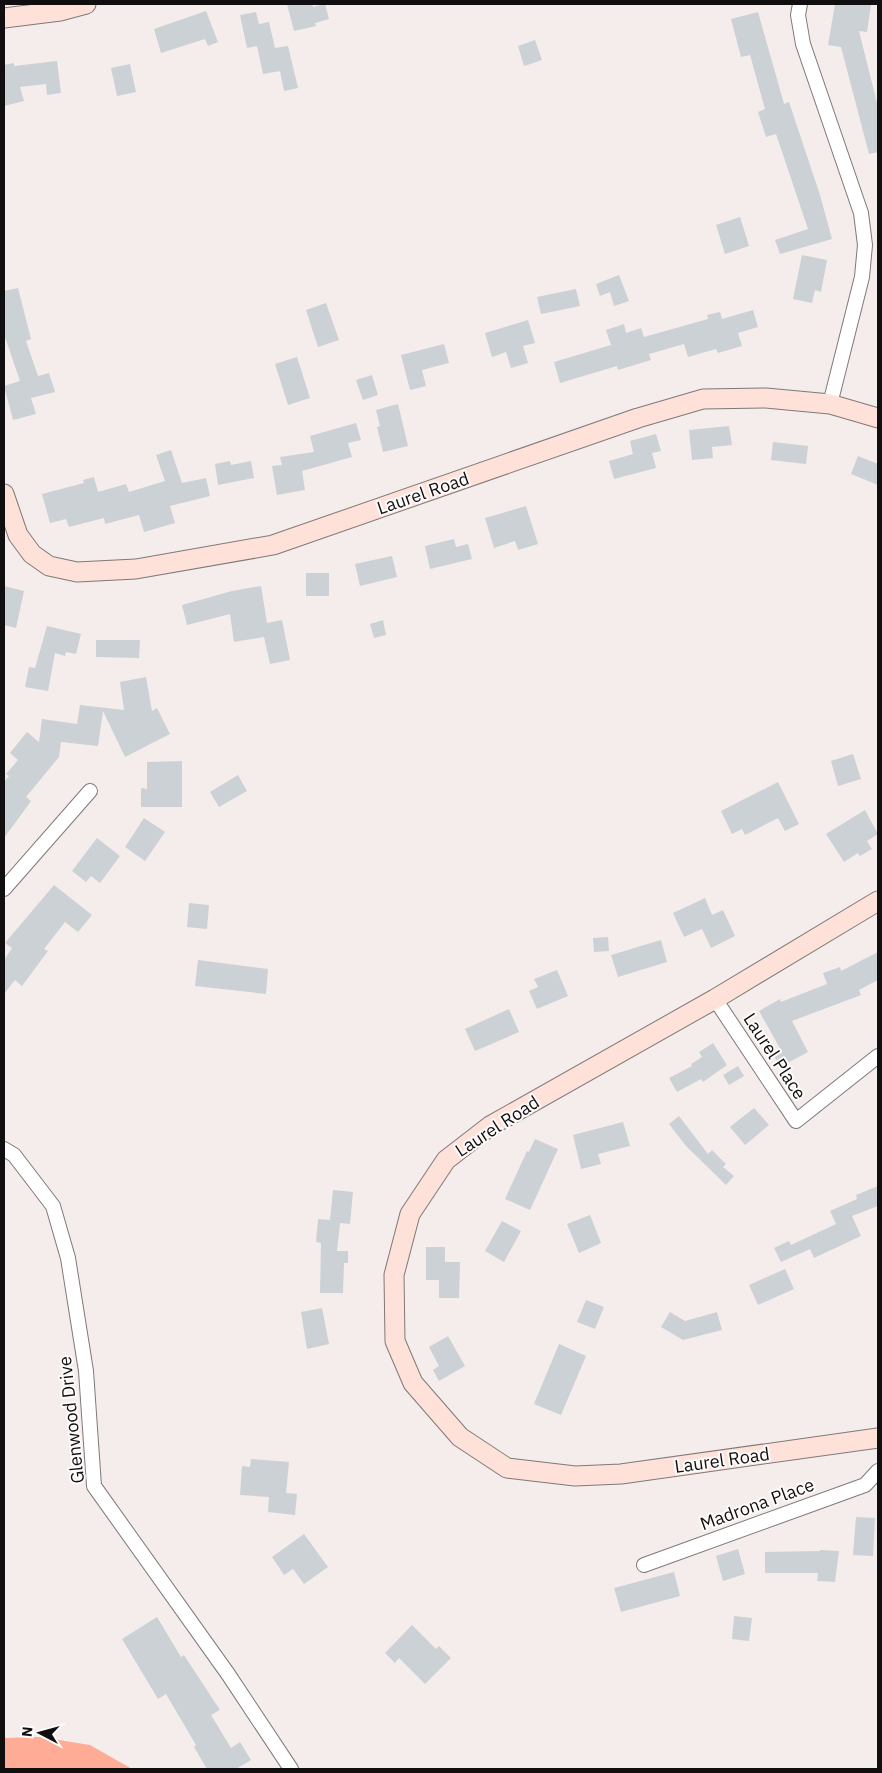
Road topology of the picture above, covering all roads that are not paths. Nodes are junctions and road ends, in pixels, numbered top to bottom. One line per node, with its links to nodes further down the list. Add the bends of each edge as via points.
1 (86, 4): 3 (street, via 60,11)
2 (800, 4): 4 (street, via 798,15 803,44 861,214 865,246 862,277)
3 (4, 18)
4 (830, 404): 5 (street, Laurel Road); 6 (street, Laurel Road, via 766,398 703,399 638,418 273,545 136,569 77,572 49,566 32,554 18,535)
5 (878, 418)
6 (4, 494)
7 (90, 791): 8 (street)
8 (4, 889)
9 (878, 901): 10 (street, Laurel Road)
10 (715, 999): 11 (street, Laurel Place, via 796,1122); 13 (street, Laurel Road, via 490,1126 446,1160 410,1214 394,1275 395,1341 413,1383 460,1437 507,1468 575,1476 621,1474)
11 (878, 1056)
12 (4, 1149): 16 (street, Glenwood Drive, via 14,1155 53,1206 68,1258 86,1371 94,1486 228,1674)
13 (878, 1438)
14 (878, 1471): 15 (street, Madrona Place, via 865,1484)
15 (644, 1565)
16 (290, 1769)

